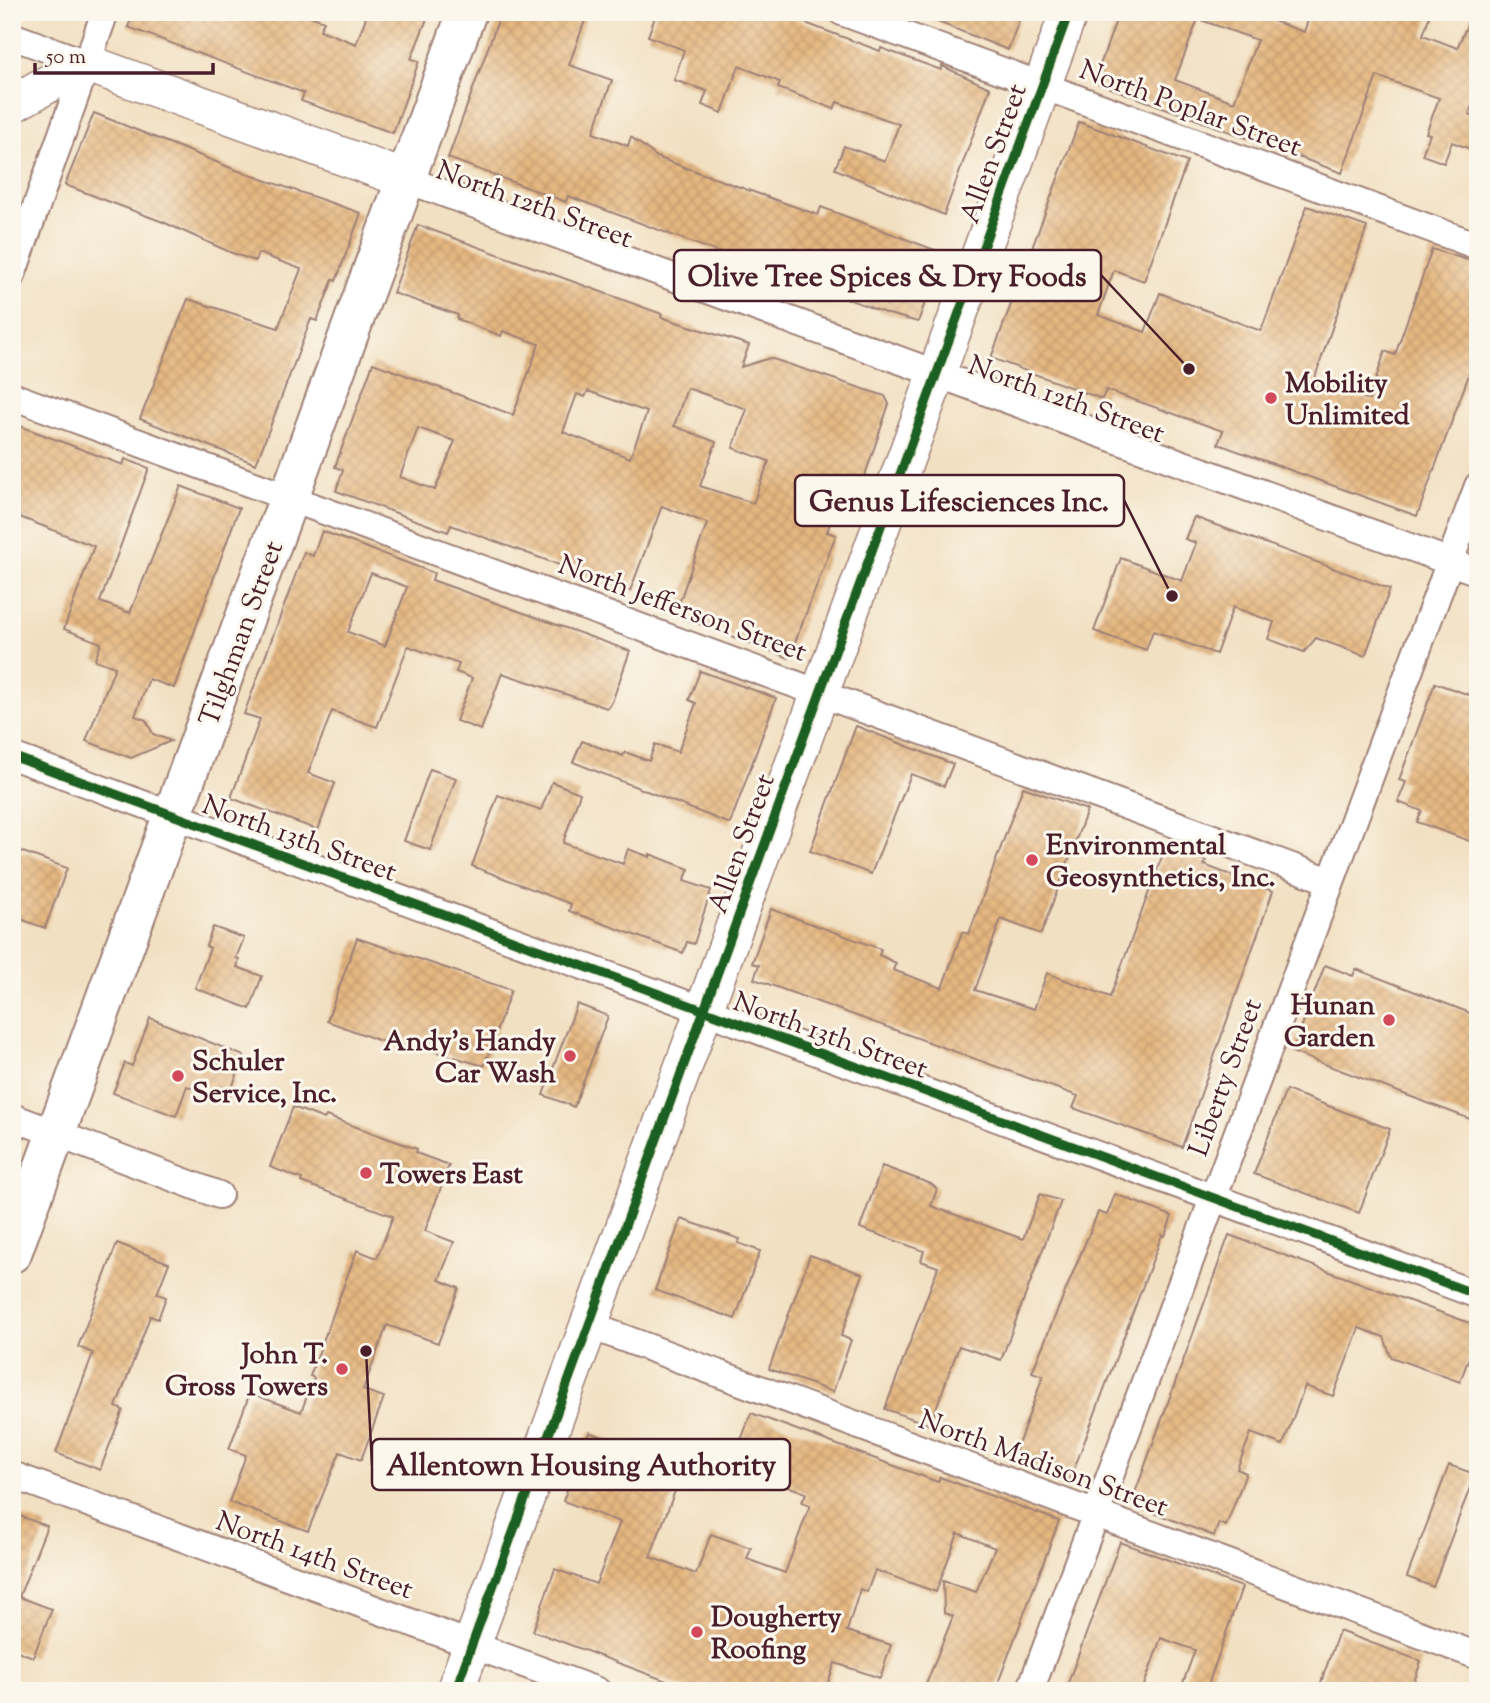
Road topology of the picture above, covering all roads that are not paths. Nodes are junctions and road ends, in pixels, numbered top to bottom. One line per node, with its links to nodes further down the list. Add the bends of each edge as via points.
1 (105, 12): 6 (street)
2 (467, 12): 9 (main road, Tilghman Street)
3 (842, 12): 7 (street, North Poplar Street)
4 (1069, 12): 7 (street, Allen Street)
5 (12, 36): 6 (street, North 12th Street)
6 (86, 63): 8 (street); 9 (street, North 12th Street); 11 (street)
7 (1041, 85): 10 (street, North Poplar Street); 12 (street, Allen Street)
8 (12, 104)
9 (405, 179): 12 (street, North 12th Street); 15 (main road, Tilghman Street)
10 (1478, 246)
11 (12, 275)
12 (934, 373): 16 (street, North 12th Street); 18 (street, Allen Street)
13 (12, 396): 15 (street, North Jefferson Street)
14 (1478, 486): 16 (street, Liberty Street)
15 (290, 498): 18 (street, North Jefferson Street); 20 (main road, Tilghman Street)
16 (1451, 562): 17 (street, North 12th Street); 21 (street, Liberty Street)
17 (1478, 572)
18 (819, 691): 21 (street, North Jefferson Street); 22 (street, Allen Street)
19 (12, 756): 20 (street, North 13th Street)
20 (173, 814): 22 (street, North 13th Street); 24 (main road, Tilghman Street)
21 (1330, 881): 26 (street, Liberty Street)
22 (703, 1011): 26 (street, North 13th Street); 29 (street, Allen Street)
23 (12, 1117): 24 (street)
24 (56, 1133): 25 (street); 27 (main road, Tilghman Street)
25 (219, 1195)
26 (1213, 1197): 28 (street, North 13th Street); 31 (street, Liberty Street)
27 (12, 1253)
28 (1478, 1295)
29 (588, 1325): 31 (street, North Madison Street); 32 (street, Allen Street)
30 (12, 1475): 32 (street, North 14th Street)
31 (1095, 1514): 33 (street, North Madison Street); 36 (street, Liberty Street)
32 (472, 1645): 34 (street, Allen Street); 35 (street, North 14th Street)
33 (1478, 1656)
34 (455, 1691)
35 (597, 1691)
36 (1030, 1691)

